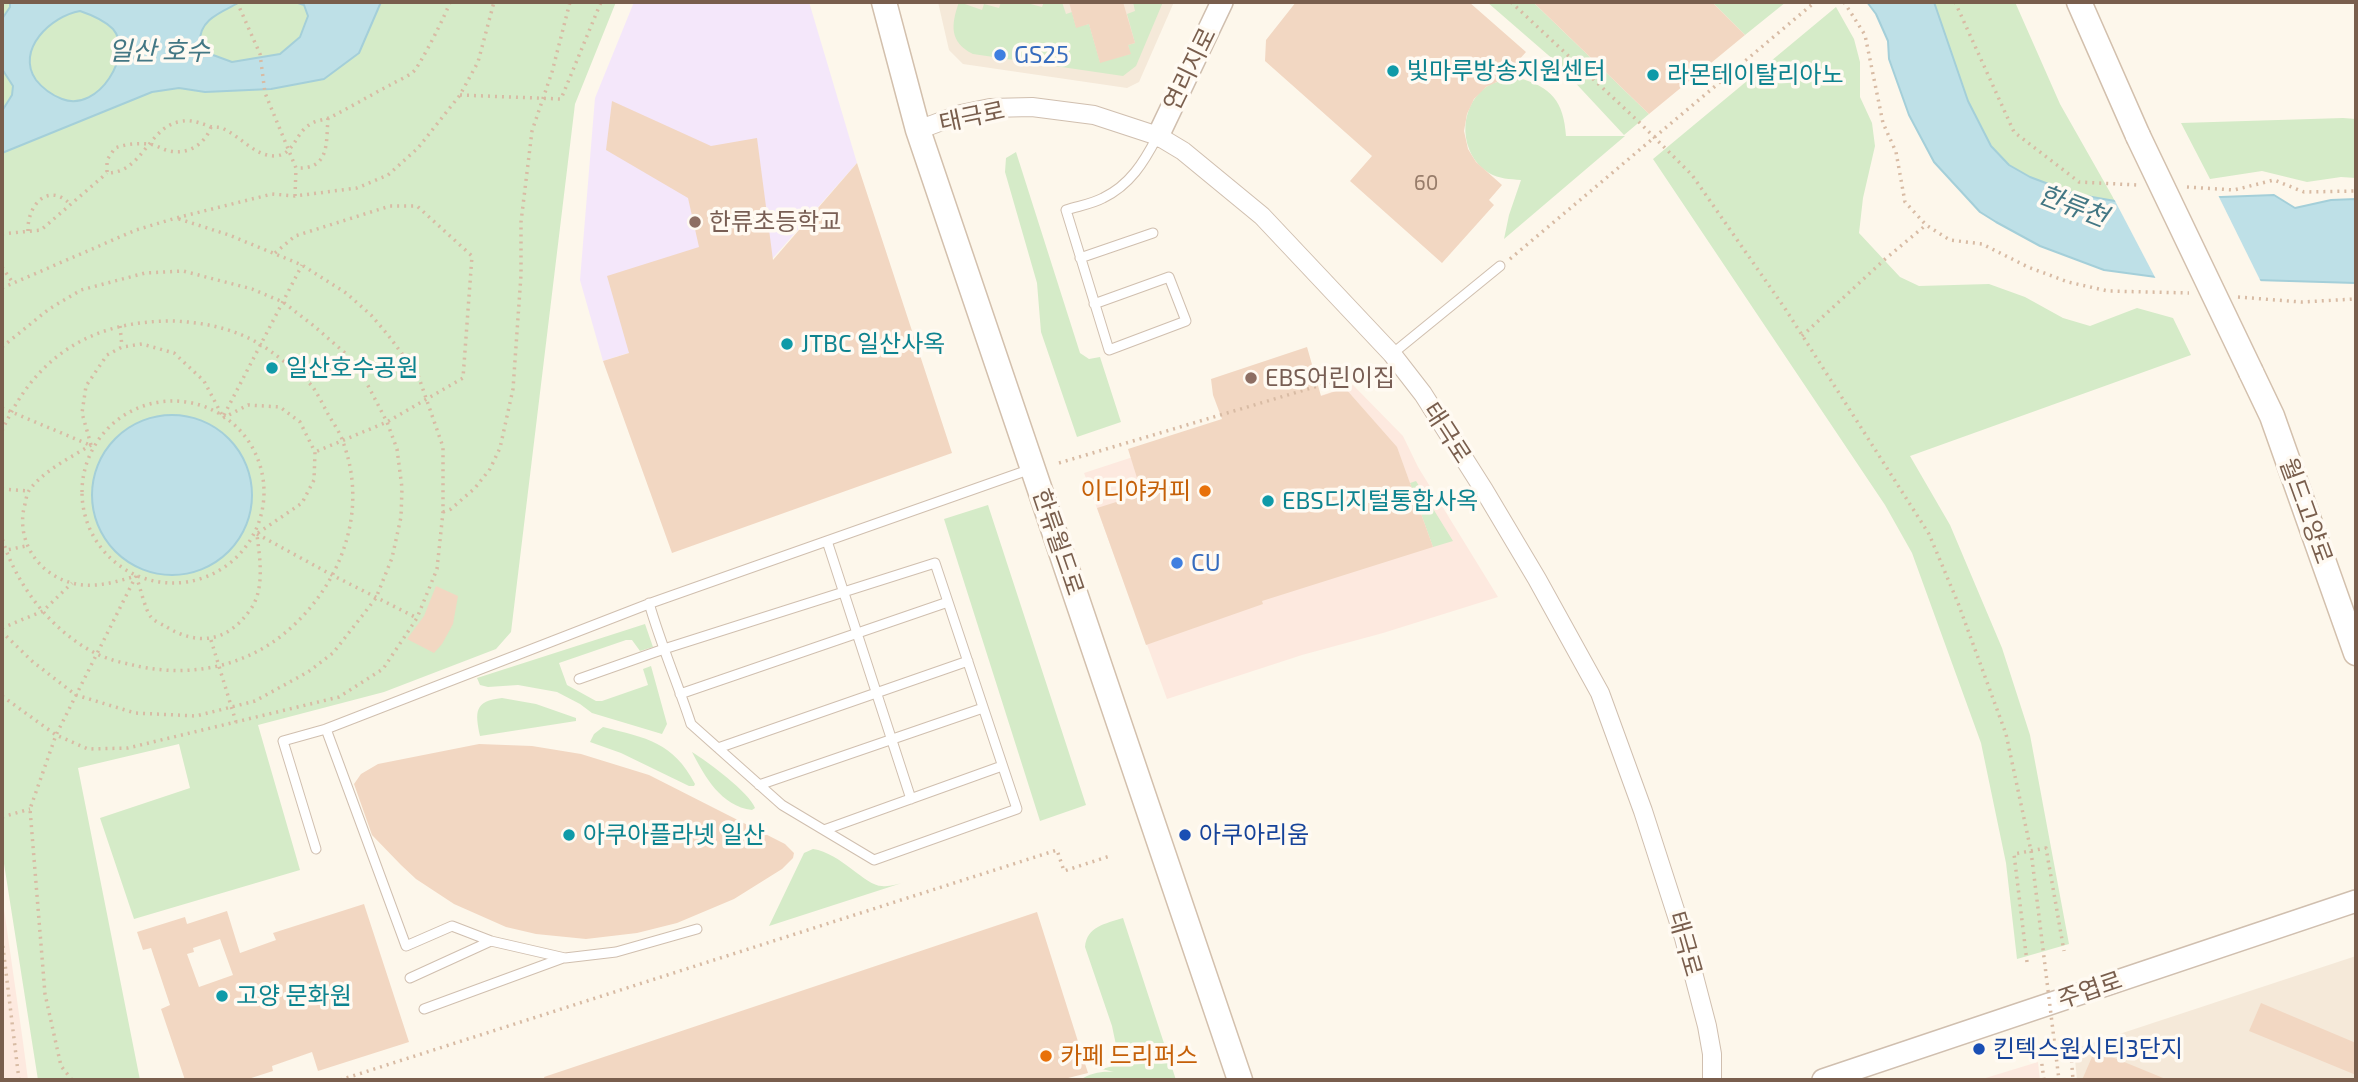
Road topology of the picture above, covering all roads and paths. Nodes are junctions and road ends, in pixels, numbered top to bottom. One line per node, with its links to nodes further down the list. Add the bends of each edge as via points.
1 (450, 2): 14 (path, via 414,72)
2 (494, 2): 12 (path, via 478,62)
3 (570, 2): 13 (path)
4 (601, 2): 13 (path, via 561,99)
5 (884, 2): 16 (main road, 한류월드로)
6 (1222, 2): 17 (street, 연리지로)
7 (1511, 2): 18 (path)
8 (1815, 2): 18 (path)
9 (1844, 2): 26 (path, via 1865,35 1905,202)
10 (2079, 2): 81 (main road, 월드고양로, bridge, via 2272,416)
11 (238, 4): 20 (path, via 260,54 265,93)
12 (460, 95): 13 (path); 23 (path, via 418,148 388,175 357,188)
13 (543, 98): 62 (path, via 533,131 522,209 513,389 500,448 475,488)
14 (328, 118): 20 (path, via 309,125); 21 (path, via 325,156 317,165)
15 (211, 127): 19 (path, via 191,120 173,123); 19 (path, via 199,145 186,150 174,152); 20 (path, via 221,127 268,155)
16 (918, 130): 17 (street, 태극로, via 990,108 1032,107 1094,116); 59 (main road, 한류월드로)
17 (1158, 136): 31 (lane, via 1132,177 1104,198 1066,210); 47 (street, 태극로, via 1262,216)
18 (1654, 137): 33 (path); 43 (path, via 1692,176)
19 (150, 144): 22 (path, via 135,162); 22 (path, via 115,148 107,160)
20 (290, 150): 21 (path)
21 (296, 168): 23 (path)
22 (107, 173): 24 (path)
23 (295, 196): 25 (path, via 272,194)
24 (71, 205): 27 (path, via 41,230); 27 (path, via 54,195 42,198 28,218)
25 (176, 218): 30 (path); 35 (path, via 136,230)
26 (1926, 225): 37 (path, via 1950,240 1982,244 2068,282 2108,291); 43 (path)
27 (28, 231): 29 (path)
28 (1153, 233): 31 (lane)
29 (2, 234)
30 (274, 253): 32 (path); 49 (path, via 295,236 390,206 417,206 472,256 463,378)
31 (1080, 258): 41 (lane)
32 (302, 265): 40 (path); 49 (path, via 371,315 418,375)
33 (1504, 266): 47 (lane)
34 (2, 267): 35 (path)
35 (13, 283): 36 (path)
36 (2, 288)
37 (2199, 294)
38 (2237, 297): 39 (path, via 2301,302)
39 (2356, 299)
40 (283, 302): 44 (path); 46 (path, via 183,271 145,273 81,289); 53 (path, via 345,353)
41 (1094, 304): 41 (lane, via 1109,350 1186,320 1169,277)
42 (120, 326): 44 (path, via 190,321); 45 (path); 51 (path, via 78,342 58,356 24,390)
43 (1802, 337): 104 (path, via 1929,534 2006,734)
44 (260, 344): 52 (path); 55 (path, via 312,386)
45 (122, 347): 52 (path, via 142,344 174,353 204,381); 56 (path, via 107,355 86,386 82,413)
46 (2, 348)
47 (1392, 354): 121 (street, 태극로, via 1484,490 1600,693 1684,938 1707,1026)
48 (1358, 371): 58 (path)
49 (427, 399): 53 (path); 62 (path, via 443,447)
50 (2, 408): 51 (path)
51 (10, 412): 54 (path); 56 (path)
52 (223, 418): 56 (path, via 195,402 167,397 138,404); 57 (path, via 248,405 280,407 300,422); 63 (path, via 247,440 262,470 265,502)
53 (387, 422): 55 (path); 72 (path, via 397,449 401,517)
54 (2, 431)
55 (343, 441): 57 (path); 68 (path, via 353,479 354,511)
56 (92, 445): 61 (path, via 52,468); 69 (path, via 83,478 83,506 93,534 111,559)
57 (315, 452): 63 (path, via 314,481 302,503)
58 (1059, 463)
59 (1033, 468): 65 (lane); 120 (main road, 한류월드로)
60 (2, 489): 61 (path)
61 (28, 491): 66 (path, via 21,517)
62 (443, 512): 76 (path, via 437,569)
63 (257, 534): 68 (path); 69 (path, via 240,557 218,574 191,583 163,584); 79 (path, via 259,587 251,609 231,629)
64 (2, 538): 67 (path)
65 (827, 541): 71 (lane); 74 (lane)
66 (26, 546): 67 (path); 70 (path, via 47,571)
67 (4, 550): 75 (path)
68 (332, 575): 72 (path); 84 (path, via 317,600 280,639)
69 (136, 576): 70 (path, via 102,585); 79 (path, via 151,617 182,636); 82 (path)
70 (72, 583): 75 (path)
71 (843, 590): 73 (lane, via 935,562); 78 (lane); 80 (lane)
72 (376, 598): 76 (path); 90 (path, via 333,653 317,666 255,701)
73 (948, 602): 78 (lane); 83 (lane)
74 (649, 603): 80 (lane); 93 (lane)
75 (43, 611): 77 (path); 82 (path)
76 (417, 618): 92 (path, via 383,669 339,697)
77 (2, 630): 88 (path, via 33,662)
78 (857, 634): 86 (lane); 87 (lane)
79 (211, 639): 84 (path)
80 (664, 649): 85 (lane); 87 (lane)
81 (2356, 653)
82 (97, 654): 84 (path, via 149,669); 88 (path)
83 (968, 661): 86 (lane); 91 (lane)
84 (218, 667): 90 (path)
85 (579, 680)
86 (876, 692): 95 (lane); 96 (lane)
87 (680, 694): 96 (lane, via 691,724)
88 (76, 695): 90 (path, via 135,713 196,716); 94 (path)
89 (2, 696): 94 (path)
90 (230, 707): 92 (path)
91 (983, 708): 95 (lane); 97 (lane)
92 (236, 722): 94 (path, via 128,748 88,749)
93 (326, 729): 103 (lane, via 283,741); 109 (lane, via 405,946 452,926)
94 (56, 735): 100 (path)
95 (891, 739): 98 (lane); 99 (lane)
96 (718, 748): 98 (lane)
97 (1002, 766): 99 (lane); 102 (lane, via 1017,809 1004,814 874,860)
98 (760, 785): 102 (lane, via 782,805)
99 (911, 799): 102 (lane)
100 (30, 809): 101 (path); 118 (path, via 46,994 61,1066)
101 (2, 817)
102 (824, 830)
103 (316, 849)
104 (2031, 851): 110 (path, via 2046,848); 112 (path, via 2014,854); 124 (path, bridge)
105 (1110, 856): 119 (path, via 1064,871 1057,850)
106 (2356, 901): 122 (street, 주엽로)
107 (697, 929): 111 (lane, via 616,953)
108 (2, 939): 117 (path)
109 (491, 941): 111 (lane); 113 (lane)
110 (2064, 951)
111 (565, 958): 114 (lane)
112 (2027, 962)
113 (410, 978)
114 (424, 1009)
115 (2070, 1040): 125 (path)
116 (2040, 1050): 123 (path)
117 (19, 1080)
118 (72, 1080)
119 (340, 1080)
120 (1240, 1080)
121 (1712, 1080)
122 (1824, 1080)
123 (2044, 1080)
124 (2059, 1080)
125 (2073, 1080)

